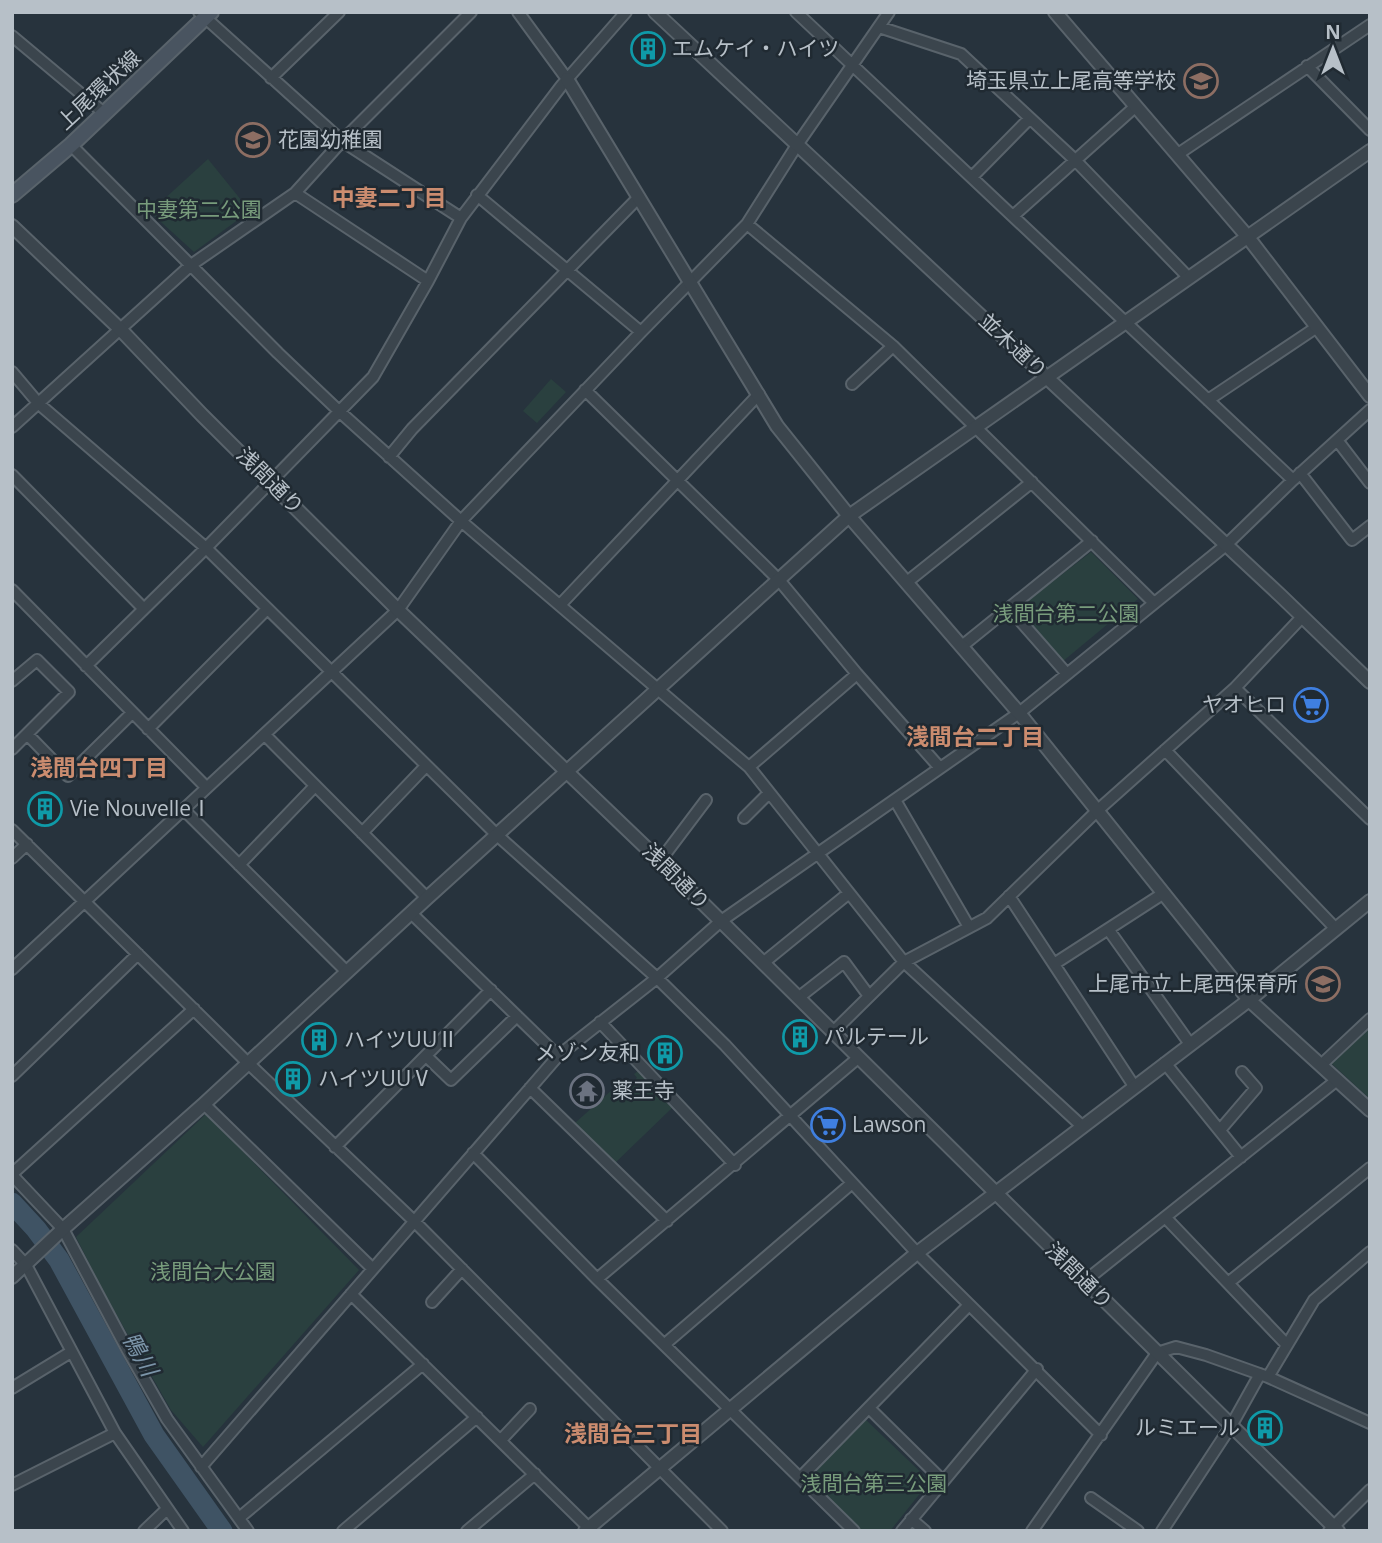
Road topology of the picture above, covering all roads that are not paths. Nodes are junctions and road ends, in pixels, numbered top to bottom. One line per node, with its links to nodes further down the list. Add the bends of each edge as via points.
1 (339, 12): 15 (street)
2 (471, 12): 21 (street)
3 (518, 12): 16 (street)
4 (626, 12): 16 (street)
5 (655, 12): 23 (street, 並木通り)
6 (796, 12): 13 (street)
7 (888, 12): 11 (street)
8 (1055, 12): 17 (street)
9 (205, 14): 15 (street); 18 (main road, 上尾環状線)
10 (1370, 25): 14 (street)
11 (879, 27): 13 (street); 19 (street, via 961,54)
12 (12, 36): 18 (street)
13 (853, 65): 23 (street); 27 (street)
14 (1307, 66): 20 (street); 25 (street)
15 (271, 78): 21 (street)
16 (567, 79): 30 (street); 31 (street)
17 (1136, 106): 25 (street); 26 (street)
18 (104, 113): 22 (main road, 上尾環状線)
19 (1030, 118): 26 (street); 27 (street)
20 (1370, 130)
21 (342, 141): 29 (street); 33 (street)
22 (71, 145): 28 (main road, 上尾環状線); 37 (street)
23 (797, 145): 34 (street); 48 (street, 並木通り)
24 (1370, 151): 36 (street)
25 (1178, 154): 36 (street)
26 (1076, 160): 32 (street); 39 (street)
27 (972, 177): 32 (street)
28 (12, 194)
29 (295, 194): 37 (street); 40 (street)
30 (477, 195): 33 (street); 38 (street)
31 (639, 197): 38 (street); 41 (street)
32 (1013, 216): 42 (street)
33 (461, 218): 40 (street)
34 (747, 224): 41 (street); 46 (street)
35 (12, 226): 44 (street, 浅間通り)
36 (1247, 236): 39 (street); 43 (street)
37 (191, 265): 44 (street); 56 (street)
38 (566, 271): 45 (street); 60 (street)
39 (1188, 277): 42 (street)
40 (428, 282): 56 (street, via 373,377)
41 (692, 282): 45 (street); 51 (street)
42 (1126, 322): 48 (street); 53 (street)
43 (1317, 327): 52 (street); 53 (street)
44 (121, 330): 54 (street); 63 (street, 浅間通り)
45 (641, 331): 50 (street)
46 (893, 346): 49 (street); 58 (street)
47 (12, 372): 54 (street)
48 (1045, 377): 58 (street); 71 (street, 並木通り)
49 (852, 384)
50 (585, 390): 64 (street); 68 (street)
51 (759, 394): 64 (street); 67 (street, via 777,426)
52 (1370, 396)
53 (1208, 400): 62 (street)
54 (39, 404): 57 (street); 72 (street)
55 (1370, 410): 59 (street)
56 (340, 412): 60 (street); 63 (street)
57 (12, 427)
58 (976, 427): 65 (street); 67 (street)
59 (1337, 440): 62 (street); 66 (street)
60 (389, 457): 68 (street)
61 (12, 475): 78 (street)
62 (1297, 476): 69 (street, via 1352,540); 71 (street)
63 (271, 481): 72 (street); 81 (street, 浅間通り)
64 (678, 481): 73 (street); 77 (street)
65 (1032, 482): 70 (street); 74 (street)
66 (1370, 483)
67 (849, 516): 73 (street); 74 (street)
68 (461, 521): 77 (street); 81 (street)
69 (1370, 526)
70 (1092, 541): 76 (street); 79 (street)
71 (1226, 545): 76 (street); 82 (street, 並木通り)
72 (206, 548): 78 (street); 80 (street)
73 (779, 580): 86 (street); 91 (street)
74 (907, 582): 83 (street)
75 (13, 592): 84 (street)
76 (1154, 603): 87 (street)
77 (560, 605): 91 (street)
78 (143, 608): 84 (street)
79 (1009, 608): 83 (street); 87 (street)
80 (267, 609): 85 (street); 94 (street)
81 (398, 610): 85 (street); 102 (street, 浅間通り)
82 (1303, 617): 89 (street, 並木通り); 90 (street)
83 (962, 646): 93 (street)
84 (86, 666): 92 (street)
85 (331, 673): 96 (street); 99 (street)
86 (857, 674): 100 (street); 101 (street)
87 (1067, 674): 93 (street)
88 (12, 681): 95 (street, via 37,660 69,692)
89 (1370, 682)
90 (1235, 688): 98 (street); 111 (street)
91 (658, 690): 100 (street); 102 (street)
92 (132, 713): 94 (street); 95 (street, via 68,776)
93 (1019, 713): 101 (street); 109 (street)
94 (148, 729): 104 (street)
95 (27, 734): 97 (street)
96 (265, 735): 103 (street); 104 (street)
97 (12, 749)
98 (1165, 750): 109 (street); 130 (street)
99 (426, 766): 113 (street); 114 (street)
100 (748, 767): 105 (street)
101 (940, 768): 107 (street)
102 (568, 772): 114 (street); 118 (street, 浅間通り)
103 (315, 786): 113 (street); 119 (street)
104 (206, 787): 108 (street)
105 (769, 793): 110 (street); 116 (street)
106 (706, 800): 118 (street)
107 (895, 800): 116 (street); 128 (street)
108 (184, 810): 119 (street); 124 (street)
109 (1098, 810): 121 (street); 122 (street)
110 (744, 818)
111 (1370, 818)
112 (12, 830): 115 (street)
113 (362, 833): 123 (street)
114 (497, 835): 123 (street); 137 (street)
115 (27, 844): 117 (street); 124 (street)
116 (818, 854): 120 (street); 127 (street)
117 (12, 858)
118 (660, 861): 127 (street, 浅間通り)
119 (239, 864): 136 (street)
120 (849, 893): 132 (street); 133 (street)
121 (1164, 893): 129 (street); 141 (street)
122 (1009, 896): 128 (street, via 987,918); 134 (street)
123 (427, 898): 126 (street)
124 (85, 901): 131 (street); 135 (street)
125 (1370, 901): 130 (street)
126 (411, 913): 136 (street); 138 (street)
127 (721, 921): 133 (street, 浅間通り); 137 (street)
128 (969, 927): 132 (street)
129 (1108, 929): 134 (street); 147 (street)
130 (1336, 929): 141 (street)
131 (138, 954): 142 (street); 155 (street)
132 (904, 962): 139 (street); 162 (street)
133 (762, 963): 140 (street, 浅間通り)
134 (1054, 964): 157 (street)
135 (12, 969)
136 (347, 972): 151 (street)
137 (657, 978): 145 (street); 161 (street)
138 (491, 990): 143 (street); 148 (street)
139 (870, 996): 140 (street, via 844,962); 146 (street)
140 (798, 998): 146 (street, 浅間通り)
141 (1250, 1000): 147 (street); 153 (street)
142 (194, 1009): 151 (street); 169 (street)
143 (517, 1016): 148 (street, via 450,1080); 149 (street)
144 (1370, 1019): 153 (street)
145 (600, 1022): 149 (street); 167 (street)
146 (832, 1033): 150 (street, 浅間通り)
147 (1190, 1044): 152 (street)
148 (426, 1056): 164 (street)
149 (558, 1056): 158 (street)
150 (858, 1058): 161 (street); 171 (street, 浅間通り)
151 (248, 1063): 159 (street); 164 (street)
152 (1165, 1063): 157 (street); 163 (street)
153 (1321, 1065): 156 (street)
154 (1242, 1072): 163 (street, via 1256,1088)
155 (12, 1076)
156 (1337, 1080): 160 (street); 166 (street)
157 (1133, 1086): 162 (street)
158 (530, 1088): 165 (street); 174 (street)
159 (204, 1104): 175 (street); 180 (street)
160 (1370, 1110)
161 (790, 1117): 167 (street); 170 (street)
162 (1083, 1127): 171 (street)
163 (1220, 1130): 166 (street)
164 (335, 1147): 173 (street)
165 (473, 1153): 173 (street); 183 (street)
166 (1241, 1157): 172 (street)
167 (734, 1165): 174 (street)
168 (1370, 1168): 185 (street)
169 (12, 1174): 175 (street)
170 (851, 1184): 178 (street); 189 (street)
171 (995, 1193): 178 (street); 184 (street, 浅間通り)
172 (1165, 1217): 184 (street); 185 (street)
173 (414, 1221): 180 (street); 181 (street)
174 (667, 1222): 183 (street)
175 (63, 1229): 179 (street); 206 (street, via 167,1419)
176 (12, 1250): 179 (street)
177 (1370, 1252): 190 (street, via 1314,1300)
178 (917, 1253): 188 (street); 199 (street)
179 (26, 1265): 182 (street); 191 (street)
180 (373, 1269): 186 (street)
181 (462, 1269): 187 (street); 207 (street)
182 (12, 1277)
183 (597, 1279): 189 (street)
184 (1085, 1282): 192 (street, 浅間通り)
185 (1228, 1283): 190 (street)
186 (351, 1294): 193 (street); 206 (street)
187 (432, 1303)
188 (969, 1305): 194 (street); 197 (street)
189 (665, 1344): 199 (street)
190 (1287, 1345): 195 (street)
191 (71, 1352): 196 (street); 203 (street)
192 (1157, 1353): 195 (street, via 1176,1348); 202 (street, 浅間通り); 204 (street)
193 (423, 1364): 200 (street); 215 (street)
194 (1037, 1369): 204 (street); 210 (street)
195 (1264, 1376): 201 (street); 202 (street)
196 (12, 1388)
197 (869, 1408): 209 (street); 210 (street)
198 (530, 1409): 205 (street)
199 (730, 1409): 207 (street); 209 (street)
200 (477, 1417): 205 (street); 224 (street)
201 (1370, 1423)
202 (1231, 1426): 217 (street); 219 (street, 浅間通り)
203 (115, 1433): 211 (street); 214 (street)
204 (1101, 1435): 229 (street)
205 (501, 1440): 208 (street)
206 (201, 1467): 215 (street)
207 (660, 1470): 218 (street); 220 (street)
208 (535, 1474): 220 (street); 225 (street)
209 (801, 1477): 226 (street)
210 (943, 1481): 216 (street)
211 (12, 1485)
212 (1370, 1490): 219 (street)
213 (1091, 1498): 230 (street)
214 (167, 1509): 221 (street); 222 (street)
215 (239, 1518): 223 (street)
216 (911, 1520): 227 (street); 228 (street)
217 (1165, 1527): 231 (street)
218 (714, 1528)
219 (1334, 1529)
220 (589, 1530)
221 (144, 1531)
222 (183, 1531)
223 (248, 1531)
224 (343, 1531)
225 (467, 1531)
226 (854, 1531)
227 (902, 1531)
228 (925, 1531)
229 (1032, 1531)
230 (1138, 1531)
231 (1177, 1531)

